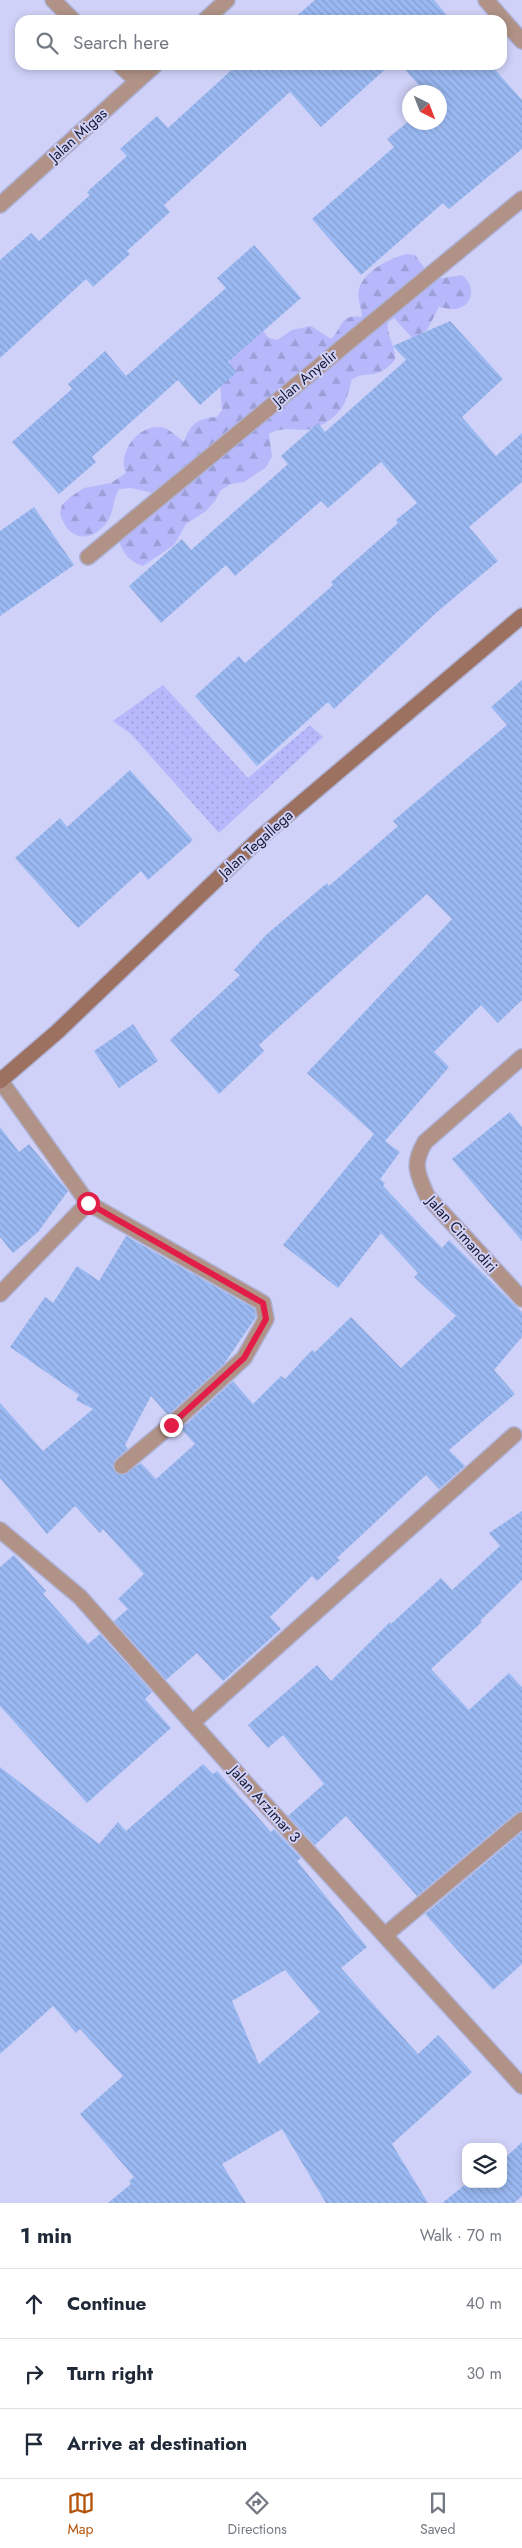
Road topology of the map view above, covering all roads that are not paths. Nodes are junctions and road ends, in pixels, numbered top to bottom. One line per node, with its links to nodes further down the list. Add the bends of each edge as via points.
1 (53, 0): 4 (street)
2 (227, 0): 5 (street)
3 (486, 0): 6 (street)
4 (68, 15)
5 (210, 15)
6 (499, 15)
7 (507, 24): 8 (street)
8 (522, 41)
9 (125, 70): 11 (street)
10 (149, 70): 11 (street, Jalan Migas)
11 (137, 81): 13 (street, Jalan Migas)
12 (522, 199): 14 (street, Jalan Anyelir)
13 (0, 205)
14 (88, 557)
15 (522, 616): 17 (street, Jalan Tegallega, via 260,838 57,1032)
16 (522, 1057): 20 (street, Jalan Cimandiri, via 425,1142 417,1156 418,1176 427,1196)
17 (0, 1081): 18 (street)
18 (88, 1203): 19 (street); 22 (street, via 263,1303 266,1319 244,1358)
19 (0, 1294)
20 (522, 1299)
21 (514, 1435): 24 (street)
22 (122, 1466)
23 (0, 1530): 24 (street, Jalan Arzimar 3, via 80,1597)
24 (192, 1723): 26 (street, Jalan Arzimar 3)
25 (522, 1820): 26 (street)
26 (385, 1935): 27 (street, Jalan Arzimar 3)
27 (522, 2086)

